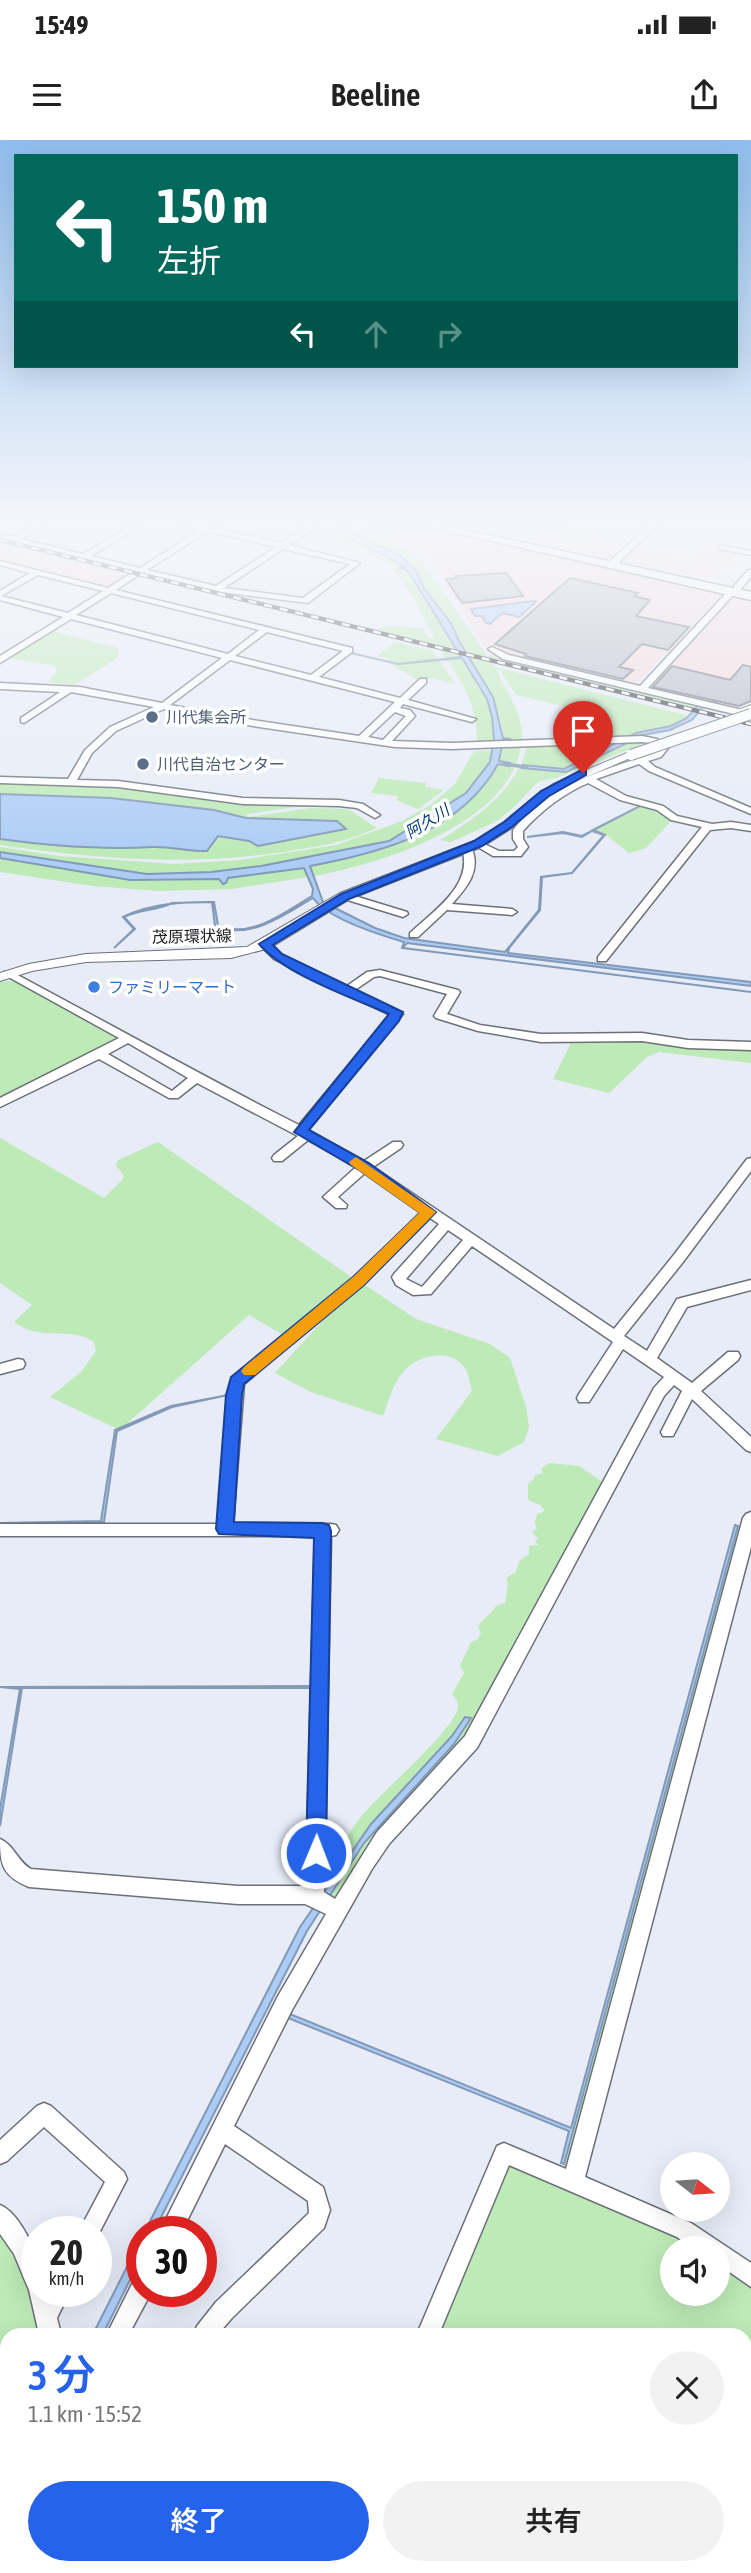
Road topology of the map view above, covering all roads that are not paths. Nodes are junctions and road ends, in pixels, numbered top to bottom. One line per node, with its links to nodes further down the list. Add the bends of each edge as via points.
1 (39, 636): 8 (street)
2 (146, 636): 7 (street)
3 (258, 636): 7 (street)
4 (293, 636): 9 (street, via 349,650)
5 (692, 636): 13 (street)
6 (492, 649): 13 (street, via 506,657)
7 (229, 657): 9 (street); 15 (street)
8 (0, 660)
9 (311, 679): 14 (street)
10 (423, 681): 14 (street)
11 (0, 686): 12 (street)
12 (70, 689): 15 (street); 18 (street)
13 (642, 689): 16 (street)
14 (396, 705): 17 (street); 19 (street); 20 (street, via 411,716)
15 (163, 706): 19 (street); 24 (street, via 104,736 88,752)
16 (748, 712): 21 (main road, 茂原環状線, bridge)
17 (472, 719)
18 (24, 720)
19 (361, 739): 20 (street)
20 (385, 743): 21 (street, via 642,739 663,748 658,755)
21 (635, 758): 22 (street); 27 (street); 31 (main road, 茂原環状線, via 557,786)
22 (587, 778): 25 (street); 31 (street, via 559,793 521,826 517,835 523,847 517,854 497,854)
23 (0, 780): 24 (street)
24 (70, 784): 28 (street, via 118,784 243,801 339,803 360,806)
25 (628, 799): 26 (street); 29 (street, via 651,804 684,822)
26 (615, 809)
27 (751, 811)
28 (375, 815)
29 (709, 826): 30 (street); 38 (street)
30 (751, 828)
31 (473, 846): 32 (main road, 茂原環状線); 33 (street, via 468,882)
32 (345, 896): 35 (street); 37 (main road, 茂原環状線)
33 (444, 907): 34 (street); 36 (street)
34 (512, 912)
35 (402, 914)
36 (414, 935)
37 (265, 944): 39 (main road, 茂原環状線, via 231,954 81,956); 40 (street, via 278,957)
38 (602, 959)
39 (4, 976): 41 (street)
40 (346, 991): 42 (street, via 380,972 454,992 440,1016 478,1028 541,1038 642,1037); 46 (street, via 397,1014)
41 (128, 1038): 43 (street); 44 (street)
42 (751, 1046)
43 (99, 1055): 44 (street, via 169,1094); 45 (street)
44 (196, 1079): 46 (street)
45 (0, 1103)
46 (304, 1133): 48 (street); 50 (street)
47 (397, 1145): 50 (street)
48 (278, 1158)
49 (751, 1163): 56 (street)
50 (364, 1167): 51 (street, via 330,1197); 52 (street)
51 (341, 1205)
52 (429, 1212): 53 (street); 67 (street, via 359,1281 237,1382)
53 (446, 1224): 54 (street); 54 (street, via 400,1276 401,1282 418,1292 426,1291)
54 (470, 1240): 56 (street)
55 (751, 1285): 58 (street, via 682,1303)
56 (618, 1339): 58 (street); 63 (street)
57 (733, 1356): 62 (street)
58 (650, 1361): 61 (street)
59 (18, 1364): 60 (street)
60 (0, 1369)
61 (671, 1375): 62 (street); 71 (street, via 471,1742 383,1838)
62 (694, 1392): 64 (street, via 685,1397); 65 (street)
63 (583, 1398)
64 (668, 1432)
65 (751, 1446)
66 (751, 1518): 74 (street)
67 (225, 1529): 68 (street); 70 (street, via 328,1530)
68 (0, 1530)
69 (0, 1848): 70 (street, via 17,1871 29,1878)
70 (316, 1898): 71 (street)
71 (337, 1911): 72 (street, via 285,2003)
72 (223, 2130): 77 (street); 87 (street, via 316,2194 321,2205 314,2225)
73 (0, 2154): 76 (street, via 44,2113 117,2179)
74 (573, 2183): 78 (street); 88 (street, via 504,2152)
75 (0, 2215): 79 (street)
76 (98, 2216)
77 (179, 2216)
78 (694, 2236)
79 (21, 2247)
80 (730, 2260): 81 (street)
81 (751, 2276)
82 (44, 2307): 85 (street)
83 (54, 2307): 85 (street)
84 (132, 2307): 86 (street)
85 (49, 2325)
86 (121, 2328)
87 (210, 2328)
88 (431, 2328)

